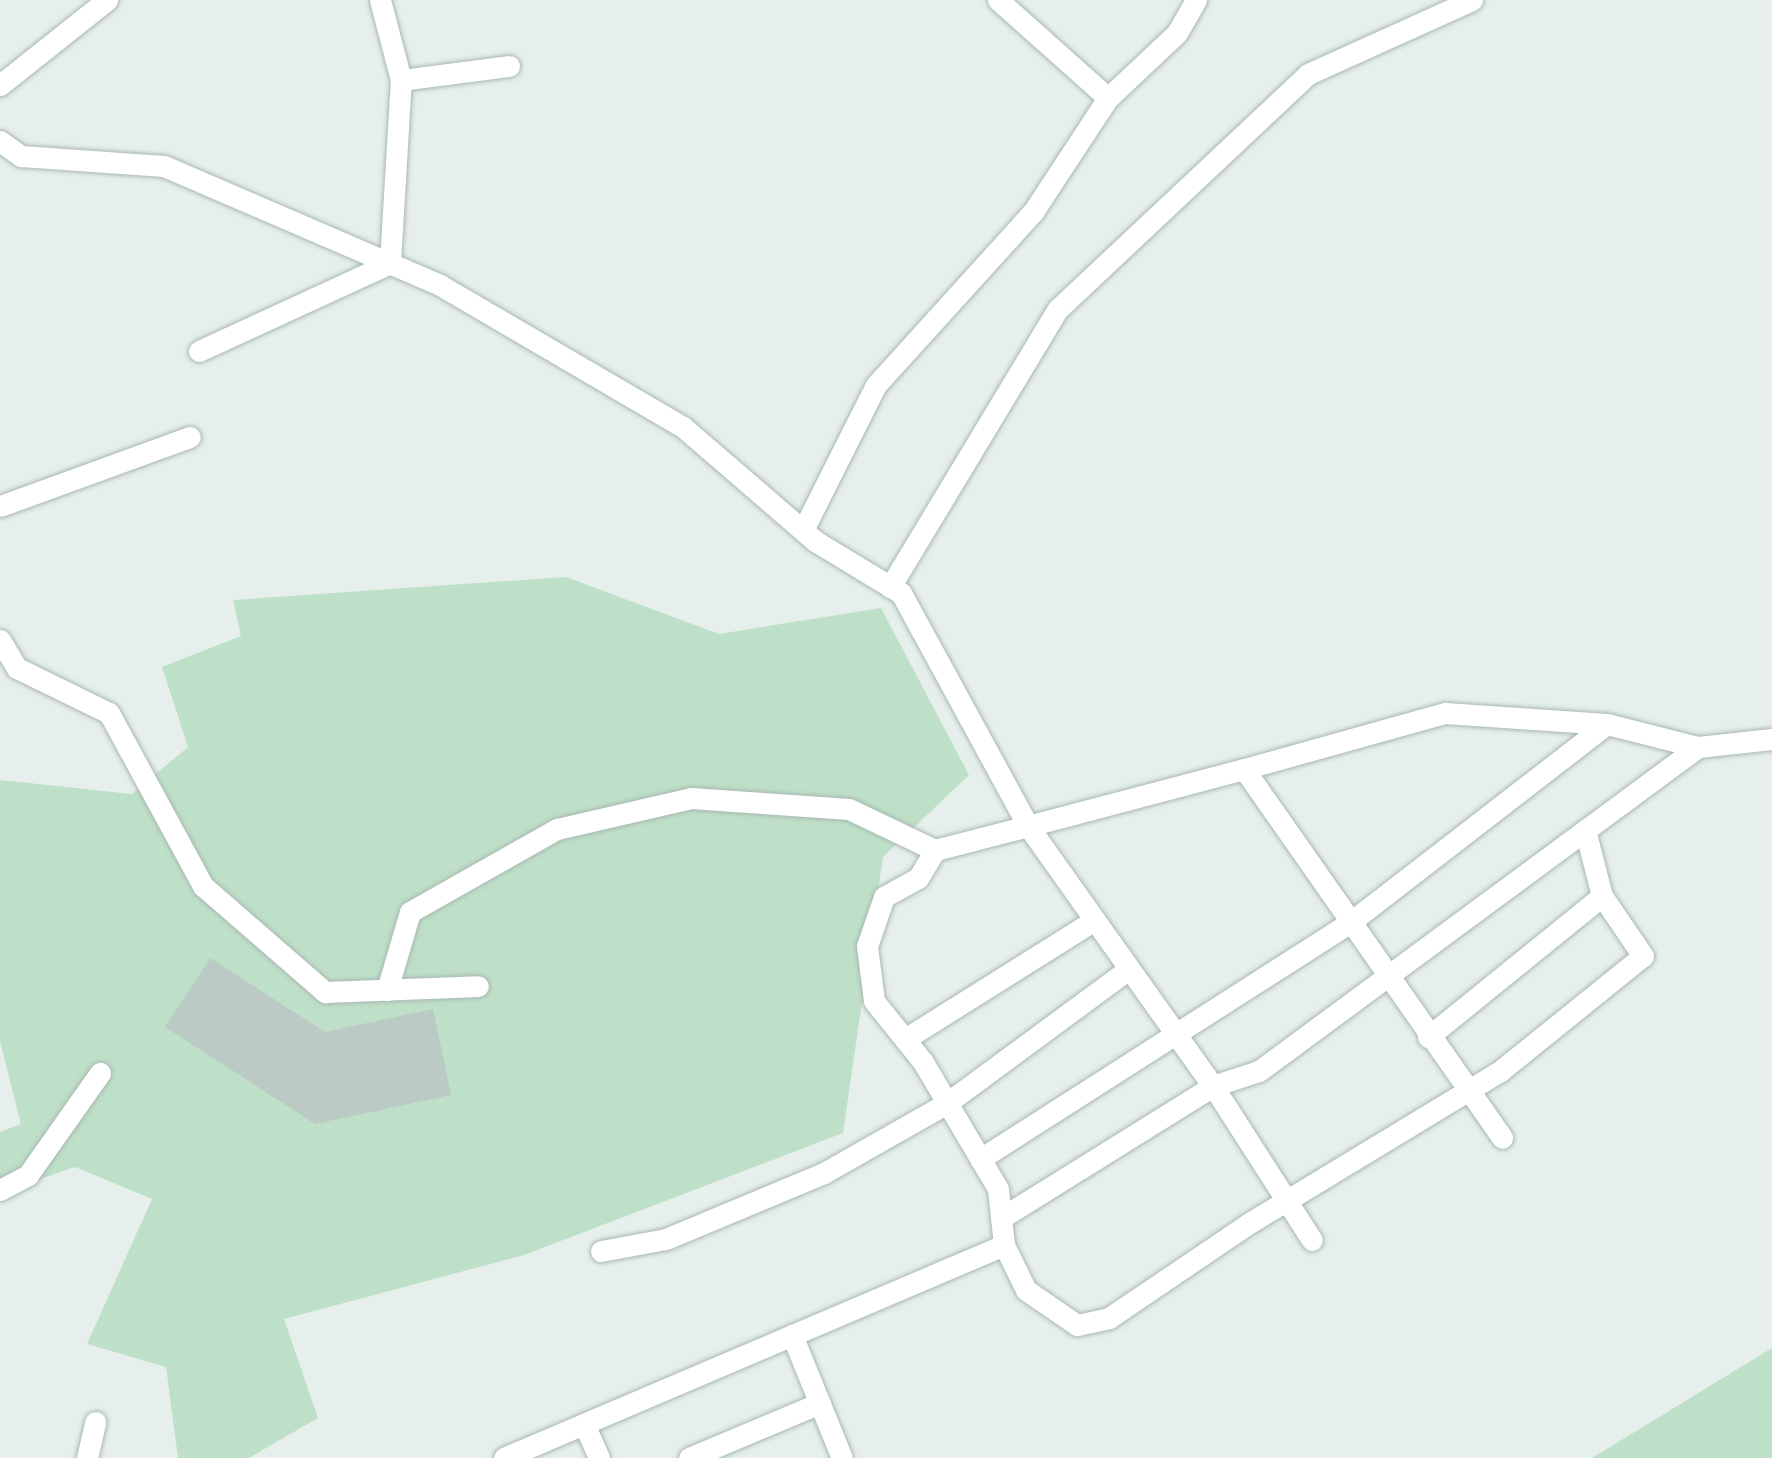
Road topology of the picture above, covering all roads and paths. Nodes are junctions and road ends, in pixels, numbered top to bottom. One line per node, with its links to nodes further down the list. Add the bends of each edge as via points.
1 (107, 0): 8 (street)
2 (380, 0): 7 (street)
3 (998, 0): 9 (street)
4 (1196, 0): 9 (street, via 1177,33)
5 (1472, 0): 16 (street, via 1308,74 1058,309)
6 (509, 66): 7 (street)
7 (401, 80): 11 (street)
8 (0, 85)
9 (1108, 98): 15 (street, via 1033,212 876,385)
10 (0, 141): 11 (street, via 21,156 164,166)
11 (390, 263): 12 (street); 15 (street, via 440,285 683,427)
12 (199, 351)
13 (190, 437): 14 (street)
14 (0, 506)
15 (803, 530): 16 (street)
16 (890, 587): 22 (street, via 901,593)
17 (0, 640): 31 (street, via 17,668 109,713 203,886 325,992)
18 (1606, 724): 20 (street); 21 (street, via 1445,713); 27 (street)
19 (1772, 738): 20 (street)
20 (1698, 747): 23 (street)
21 (1244, 769): 22 (street); 27 (street)
22 (1028, 826): 24 (street); 26 (street)
23 (1585, 830): 25 (street); 29 (street)
24 (935, 850): 31 (street, via 849,809 691,798 557,830 410,912); 34 (street, via 918,878 884,897 867,946 874,1001)
25 (1602, 896): 33 (street); 37 (street, via 1643,956 1499,1072)
26 (1094, 920): 28 (street); 34 (street)
27 (1348, 924): 29 (street); 32 (street)
28 (1129, 969): 32 (street); 38 (street)
29 (1385, 978): 33 (street); 36 (street, via 1258,1071)
30 (478, 986): 31 (street)
31 (387, 990)
32 (1174, 1032): 36 (street); 40 (street)
33 (1428, 1037): 37 (street)
34 (905, 1039): 38 (street)
35 (100, 1073): 41 (street, via 28,1175)
36 (1213, 1086): 42 (street); 43 (street)
37 (1465, 1088): 39 (street); 42 (street)
38 (947, 1103): 40 (street); 46 (street, via 824,1173 666,1239)
39 (1502, 1138)
40 (980, 1159): 43 (street, via 998,1189)
41 (0, 1190)
42 (1288, 1202): 44 (street); 45 (street, via 1109,1318 1077,1325 1026,1290)
43 (1001, 1218): 45 (street)
44 (1312, 1240)
45 (1004, 1245): 47 (street)
46 (601, 1251)
47 (792, 1335): 48 (street); 50 (street)
48 (820, 1403): 54 (street); 55 (street)
49 (95, 1422): 51 (street)
50 (584, 1424): 52 (street); 53 (street)
51 (87, 1458)
52 (504, 1458)
53 (599, 1458)
54 (689, 1458)
55 (842, 1458)

